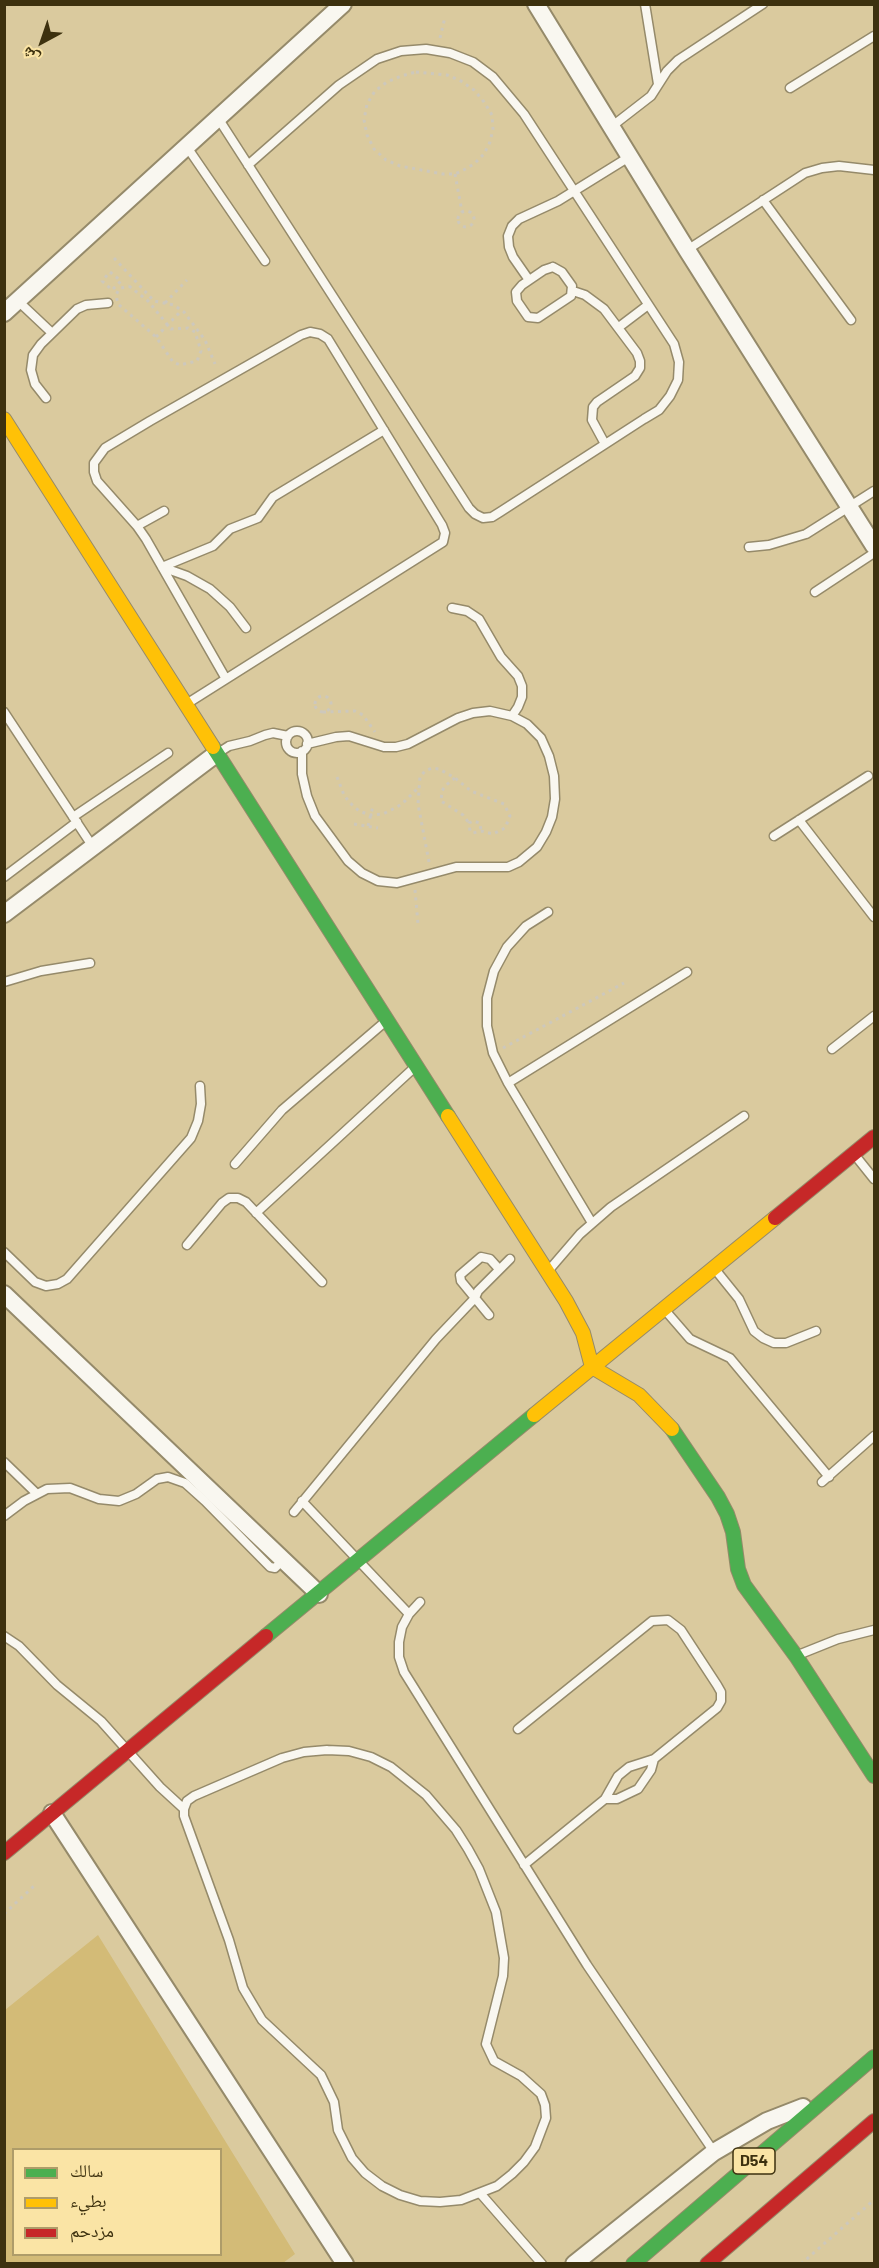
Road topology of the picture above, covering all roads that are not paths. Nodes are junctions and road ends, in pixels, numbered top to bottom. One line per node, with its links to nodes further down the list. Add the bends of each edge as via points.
1 (344, 4): 8 (street)
2 (536, 4): 9 (street)
3 (645, 4): 6 (lane)
4 (763, 4): 6 (lane, via 678,60)
5 (874, 36): 7 (lane)
6 (658, 84): 9 (lane, via 644,103)
7 (790, 88)
8 (218, 118): 10 (street); 12 (lane)
9 (610, 128): 11 (street)
10 (187, 147): 17 (lane); 20 (street)
11 (629, 157): 14 (lane); 16 (street)
12 (248, 165): 14 (lane, via 356,72 401,51 426,49 466,59 493,77 524,114); 30 (lane, via 475,514 492,517)
13 (874, 170): 15 (lane, via 822,168 805,173)
14 (574, 190): 18 (lane, via 512,226 509,247); 22 (lane)
15 (763, 200): 16 (lane); 24 (lane)
16 (687, 250): 32 (street)
17 (265, 261)
18 (529, 280): 19 (lane, via 553,267 562,272); 19 (lane, via 519,288 516,297 525,313 533,318 567,300)
19 (573, 291): 25 (lane, via 595,302)
20 (18, 301): 23 (street); 26 (lane)
21 (108, 303): 26 (lane, via 77,309)
22 (648, 305): 25 (lane); 30 (lane, via 674,344 678,380 658,410)
23 (4, 313)
24 (851, 320)
25 (619, 327): 30 (lane, via 637,353 640,368 626,384 593,407 592,420)
26 (52, 333): 27 (lane, via 33,355 31,370)
27 (45, 398)
28 (4, 419): 43 (main road)
29 (384, 430): 34 (lane, via 328,339 310,332 301,335 100,453 94,463 97,481); 38 (lane, via 273,497 258,518 230,529 213,546); 42 (lane, via 442,525 443,542)
30 (605, 444)
31 (874, 491): 32 (lane)
32 (850, 507): 35 (street); 36 (lane, via 806,534)
33 (165, 511): 34 (lane)
34 (137, 526): 38 (lane)
35 (874, 546)
36 (749, 547)
37 (874, 553): 39 (lane)
38 (162, 567): 41 (lane, via 210,590); 42 (lane)
39 (815, 591)
40 (452, 608): 45 (lane, via 479,619 501,657 518,676 522,697)
41 (246, 628)
42 (226, 679): 43 (lane)
43 (186, 705): 49 (main road)
44 (4, 712): 51 (lane)
45 (512, 716): 47 (lane, via 490,711 473,713 408,744 384,747 349,736); 47 (lane, via 541,738 555,776 555,799 546,832 528,855 508,867 463,866 397,883 378,881 362,873 348,861 315,816 302,774)
46 (288, 736): 47 (lane, via 301,732 307,739); 47 (lane, via 289,749 297,753); 49 (lane, via 273,733 229,746)
47 (305, 747)
48 (168, 753): 51 (lane)
49 (216, 754): 54 (street); 63 (main road)
50 (868, 776): 52 (lane)
51 (75, 819): 54 (lane); 55 (lane)
52 (799, 820): 53 (lane); 58 (lane)
53 (774, 836)
54 (93, 847): 57 (street)
55 (4, 877)
56 (548, 912): 66 (lane, via 526,926 507,947 494,971 487,998 487,1026 493,1053)
57 (4, 914)
58 (874, 917)
59 (90, 963): 61 (lane)
60 (687, 972): 66 (lane)
61 (4, 982)
62 (874, 1016): 64 (lane)
63 (387, 1021): 65 (main road); 71 (lane, via 282,1110)
64 (832, 1049)
65 (416, 1066): 73 (lane); 80 (main road)
66 (508, 1083): 74 (lane)
67 (200, 1086): 76 (lane, via 200,1113 191,1138 68,1279 46,1286 35,1282)
68 (744, 1116): 74 (lane)
69 (874, 1137): 70 (main road)
70 (854, 1154): 72 (lane); 78 (main road)
71 (234, 1164)
72 (874, 1179)
73 (256, 1213): 75 (lane, via 246,1202 229,1198); 81 (lane)
74 (592, 1223): 80 (lane)
75 (187, 1245)
76 (4, 1252)
77 (510, 1259): 79 (lane)
78 (713, 1268): 84 (main road); 86 (lane, via 739,1299 753,1331 763,1338 786,1343)
79 (499, 1269): 83 (lane); 83 (lane, via 490,1259 481,1257 461,1273 461,1281)
80 (547, 1272): 87 (main road, via 575,1316)
81 (322, 1282)
82 (4, 1294): 94 (street)
83 (475, 1298): 85 (lane); 91 (lane, via 436,1339)
84 (664, 1309): 87 (main road); 88 (lane, via 690,1339 735,1364 825,1479)
85 (489, 1315)
86 (816, 1331)
87 (592, 1367): 95 (main road); 101 (main road, via 639,1395 677,1435 727,1514 744,1585)
88 (874, 1436)
89 (4, 1462): 90 (lane)
90 (36, 1493): 93 (lane); 94 (lane, via 70,1488 99,1499 119,1501 157,1479 175,1479 205,1501 270,1567 276,1568)
91 (302, 1501): 92 (lane); 95 (lane)
92 (294, 1512)
93 (4, 1516)
94 (283, 1560): 96 (street)
95 (359, 1560): 96 (main road); 98 (lane)
96 (319, 1594): 103 (main road)
97 (420, 1602): 98 (lane)
98 (409, 1614): 110 (lane, via 399,1642 404,1672)
99 (874, 1630): 101 (lane)
100 (4, 1636): 103 (lane, via 101,1721)
101 (796, 1656): 105 (main road)
102 (518, 1729): 104 (lane, via 652,1622 668,1620 681,1630 717,1684 721,1701)
103 (127, 1752): 107 (lane); 108 (main road)
104 (654, 1759): 106 (lane, via 629,1767 618,1776); 106 (lane, via 638,1789 616,1799)
105 (874, 1776)
106 (605, 1799): 110 (lane)
107 (184, 1809): 115 (lane, via 243,1988 262,2020 321,2075 334,2102 338,2130 352,2158 382,2186 410,2198 441,2202); 115 (lane, via 194,1796 282,1758 327,1749 371,1757 391,1767 426,1795 456,1830 479,1869 501,1935 503,1976 487,2034 488,2053 501,2067 532,2084 541,2094 546,2118 543,2131 524,2162 497,2186)
108 (52, 1813): 109 (main road); 116 (street)
109 (4, 1853)
110 (524, 1865): 114 (lane)
111 (874, 2057): 112 (main road, D54)
112 (824, 2100): 114 (street, via 767,2121); 119 (main road, D54)
113 (874, 2121): 120 (main road, D54)
114 (714, 2152): 118 (street)
115 (480, 2193): 117 (lane)
116 (345, 2264)
117 (542, 2264)
118 (574, 2264)
119 (633, 2264)
120 (707, 2264)

